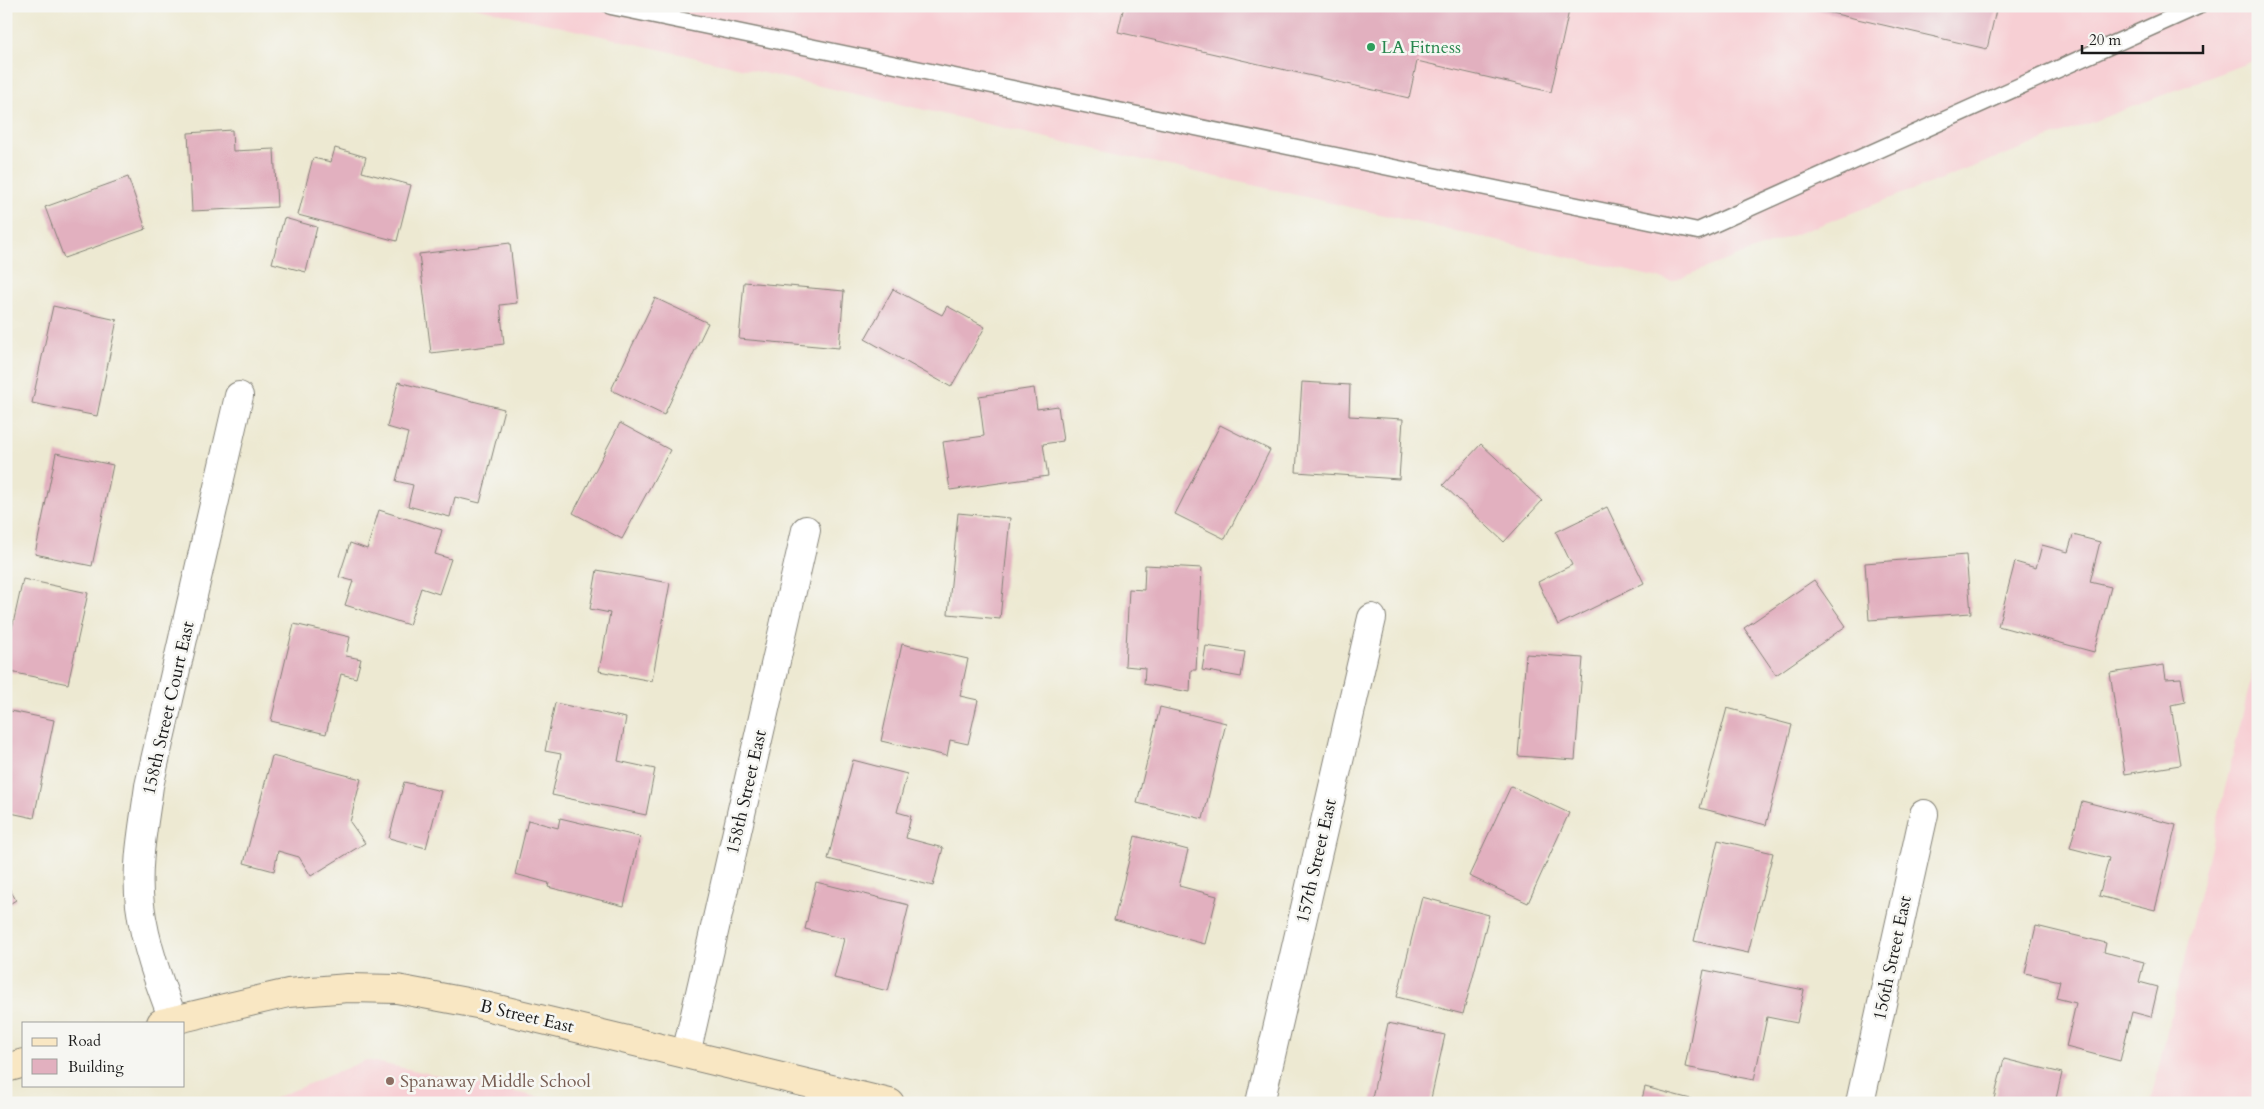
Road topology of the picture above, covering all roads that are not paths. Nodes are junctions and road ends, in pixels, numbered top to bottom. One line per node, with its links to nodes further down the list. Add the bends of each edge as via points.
1 (610, 6): 2 (lane, via 1698,231)
2 (2198, 6)
3 (239, 396): 7 (street, 158th Street Court East, via 149,786 140,850 140,904)
4 (806, 530): 8 (street, 158th Street East)
5 (1372, 618): 12 (street, 157th Street East)
6 (1924, 814): 13 (street, 156th Street East)
7 (167, 1021): 8 (street, B Street East, via 288,993 348,988 397,989 477,1004)
8 (686, 1054): 11 (street, B Street East)
9 (22, 1064): 10 (street)
10 (6, 1068)
11 (890, 1103)
12 (1260, 1103)
13 (1860, 1103)

